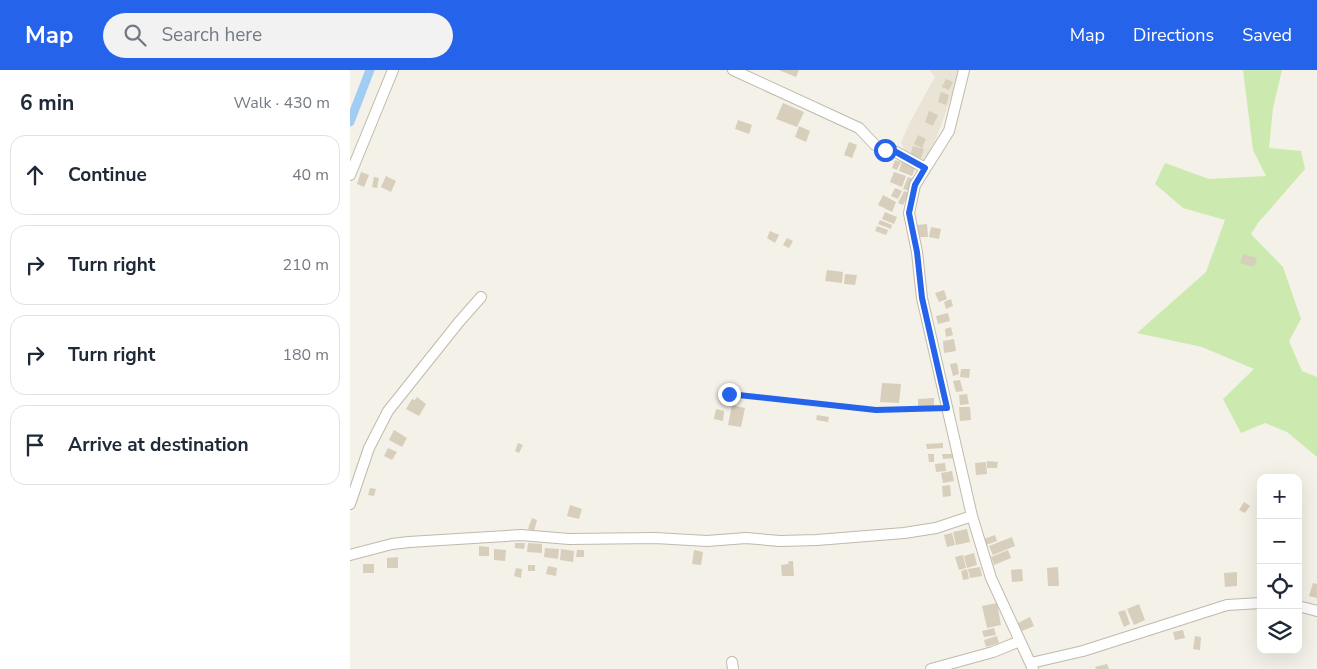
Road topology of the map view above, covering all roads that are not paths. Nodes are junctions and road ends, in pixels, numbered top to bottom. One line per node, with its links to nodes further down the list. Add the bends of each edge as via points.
1 (393, 70): 5 (street)
2 (733, 70): 4 (street, via 859,128 874,145 896,152)
3 (964, 70): 4 (street, via 949,131)
4 (925, 168): 8 (street, via 915,185 909,213 922,298)
5 (350, 175)
6 (481, 297): 7 (street, via 388,411 369,448)
7 (350, 504)
8 (972, 516): 9 (street, via 936,528 904,533 817,540 579,539 521,535 409,542); 13 (street, via 991,578)
9 (350, 555)
10 (1257, 602): 14 (street, via 1227,605)
11 (1302, 607): 12 (street)
12 (1317, 610)
13 (1020, 641): 14 (street); 15 (street)
14 (1032, 666)
15 (931, 669)

